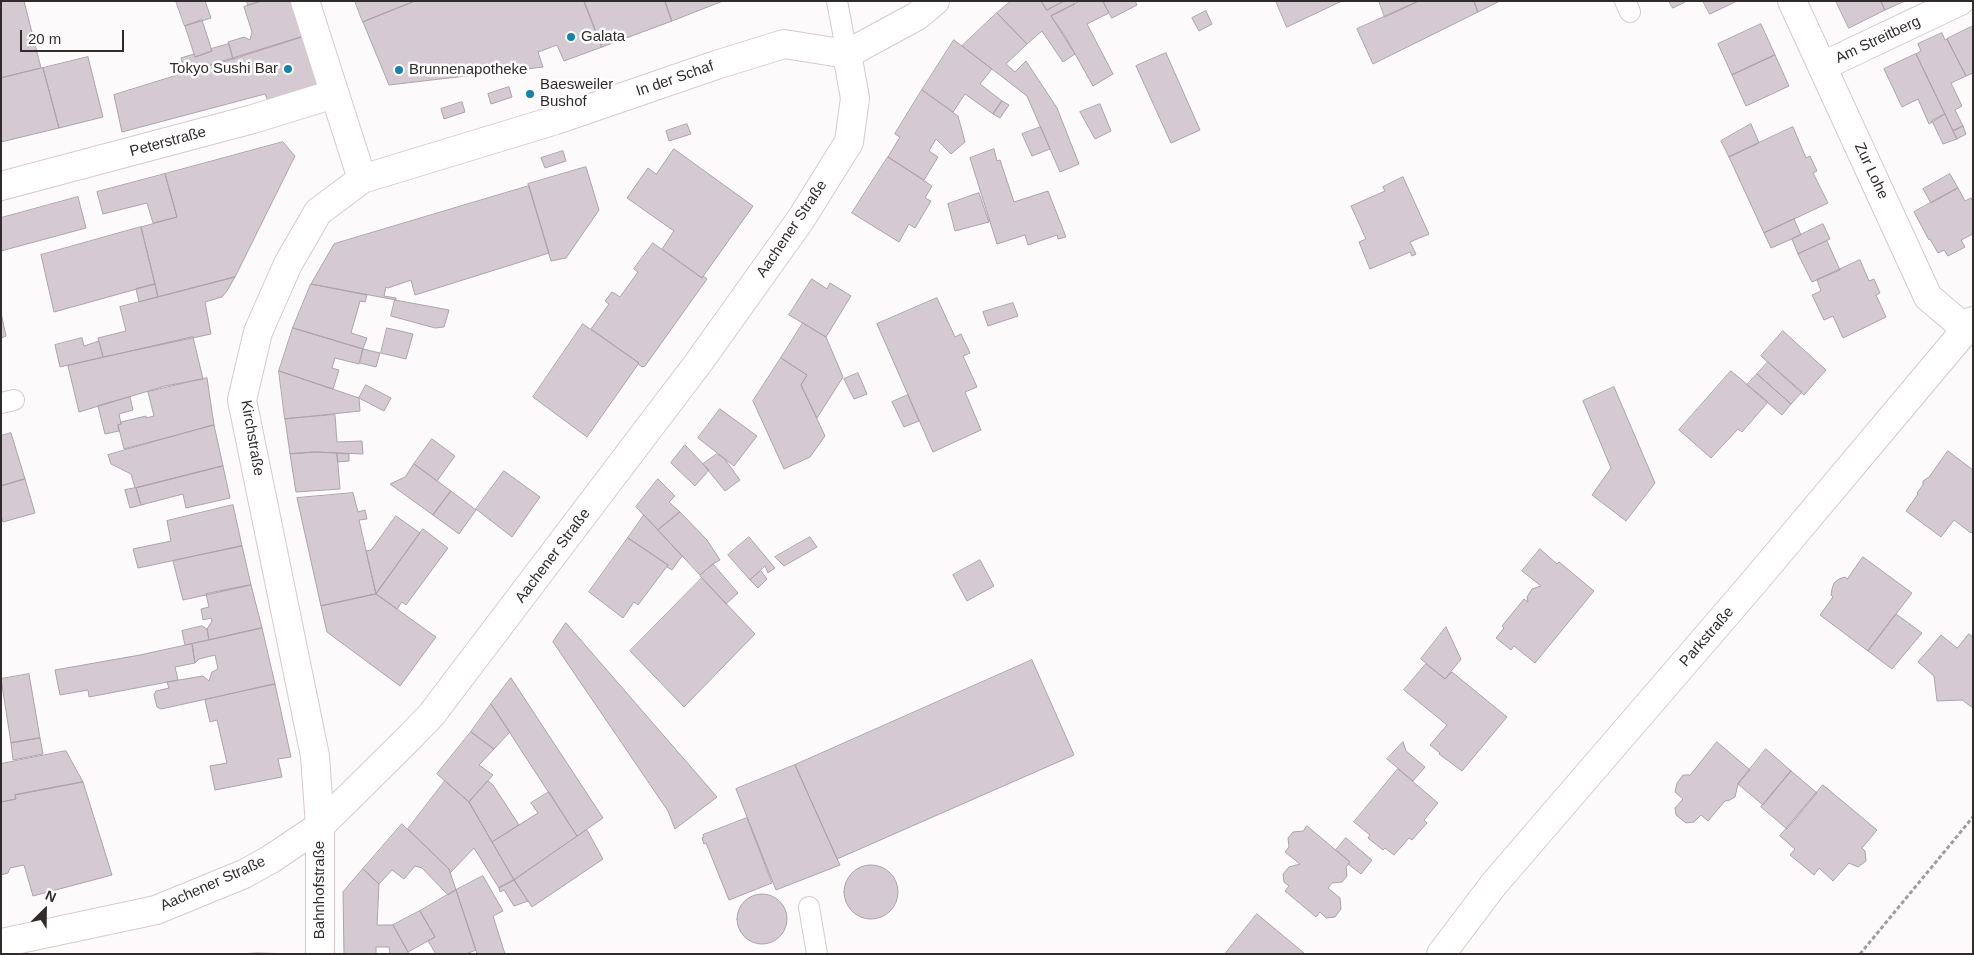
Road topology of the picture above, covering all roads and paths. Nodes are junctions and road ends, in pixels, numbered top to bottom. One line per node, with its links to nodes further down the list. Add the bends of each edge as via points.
1 (305, 1): 8 (street)
2 (837, 1): 6 (lane)
3 (936, 1): 6 (street, via 917,16)
4 (1792, 1): 7 (street, Zur Lohe)
5 (1960, 1): 7 (street, Am Streitberg)
6 (847, 54): 9 (street, In der Schaf, via 784,44 556,120); 13 (street, Aachener Straße, via 855,98 849,142 802,219 693,370 432,714)
7 (1823, 66): 11 (street, Zur Lohe, via 1928,297)
8 (334, 94): 9 (street); 10 (street, Peterstraße, via 253,119)
9 (362, 179): 13 (street, Kirchstraße, via 318,212 288,264 258,332 242,400 315,756)
10 (1, 186)
11 (1969, 325): 18 (street, Parkstraße, via 1754,582 1494,884)
12 (1973, 817): 19 (path)
13 (320, 826): 15 (street, Aachener Straße, via 244,874 156,910); 16 (street, Bahnhofstraße)
14 (808, 907): 17 (lane)
15 (1, 943)
16 (320, 954)
17 (817, 954)
18 (1441, 954)
19 (1860, 954)

